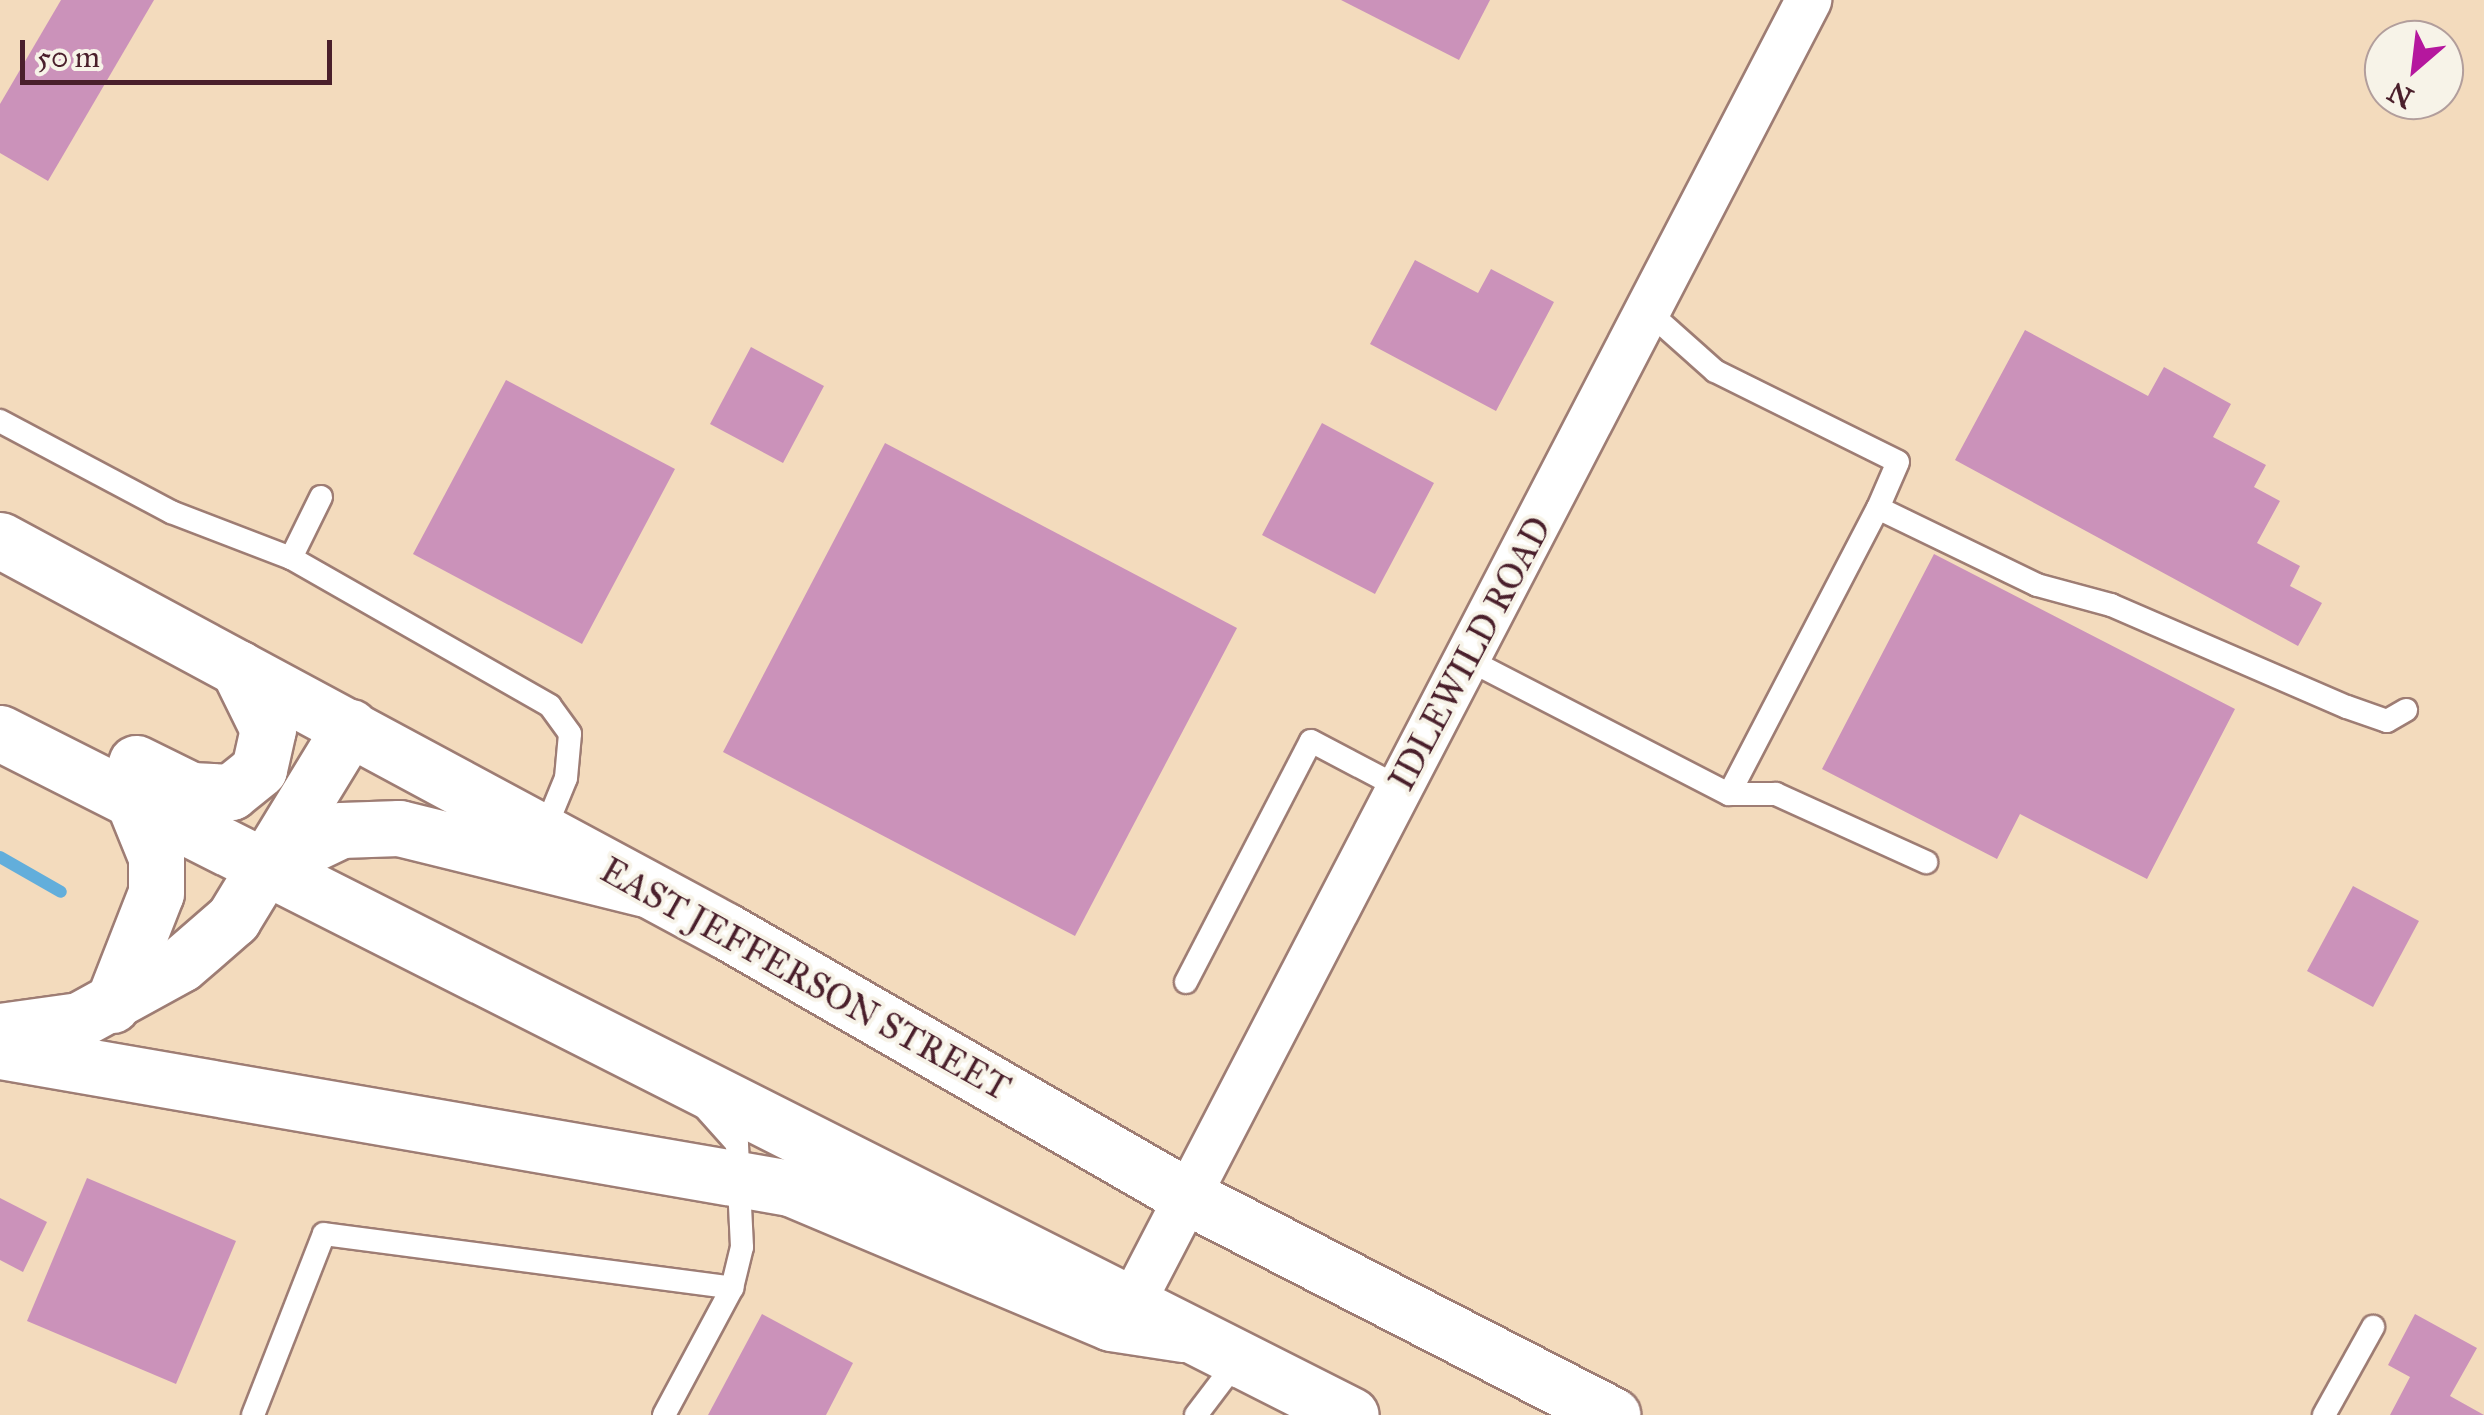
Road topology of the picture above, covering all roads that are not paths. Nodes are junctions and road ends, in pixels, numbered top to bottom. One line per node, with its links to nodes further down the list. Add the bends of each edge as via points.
1 (1808, 0): 2 (street, IDLEWILD ROAD)
2 (1650, 313): 5 (lane, via 1715,372 1898,462); 8 (street, IDLEWILD ROAD)
3 (0, 421): 7 (lane, via 171,512)
4 (321, 497): 7 (lane)
5 (1878, 508): 10 (lane, via 2037,585 2111,605 2347,707 2387,721); 14 (lane)
6 (0, 540): 9 (main road, EAST JEFFERSON STREET)
7 (291, 558): 16 (lane, via 550,706 570,734 566,778)
8 (1468, 660): 13 (street, IDLEWILD ROAD); 14 (lane)
9 (238, 668): 11 (main road, EAST JEFFERSON STREET); 12 (main road, via 268,729 259,770 232,792 191,790 71,732)
10 (2406, 710)
11 (350, 727): 16 (main road, EAST JEFFERSON STREET); 18 (main road)
12 (0, 730): 15 (main road)
13 (1400, 788): 20 (lane, via 1310,741); 26 (street, IDLEWILD ROAD)
14 (1729, 794): 17 (lane, via 1776,794)
15 (132, 798): 18 (main road); 21 (main road, via 156,857 156,894)
16 (543, 834): 19 (main road, EAST JEFFERSON STREET)
17 (1926, 862)
18 (268, 865): 19 (main road, via 342,830 400,828); 21 (main road, via 233,918); 23 (main road)
19 (645, 889): 26 (main road, EAST JEFFERSON STREET)
20 (1186, 982)
21 (112, 1005): 22 (main road, via 79,1020)
22 (0, 1031)
23 (626, 1045): 25 (lane, via 691,1094 737,1144); 28 (main road)
24 (0, 1051): 25 (main road)
25 (743, 1180): 27 (lane); 30 (main road, via 790,1188 1111,1324)
26 (1190, 1198): 28 (street, IDLEWILD ROAD); 36 (main road, EAST JEFFERSON STREET)
27 (732, 1288): 32 (lane, via 324,1234); 33 (lane)
28 (1130, 1306): 30 (main road)
29 (2373, 1327): 37 (lane)
30 (1183, 1334): 31 (main road)
31 (1236, 1361): 34 (lane); 35 (main road)
32 (253, 1415)
33 (664, 1415)
34 (1196, 1415)
35 (1351, 1415)
36 (1613, 1415)
37 (2324, 1415)

